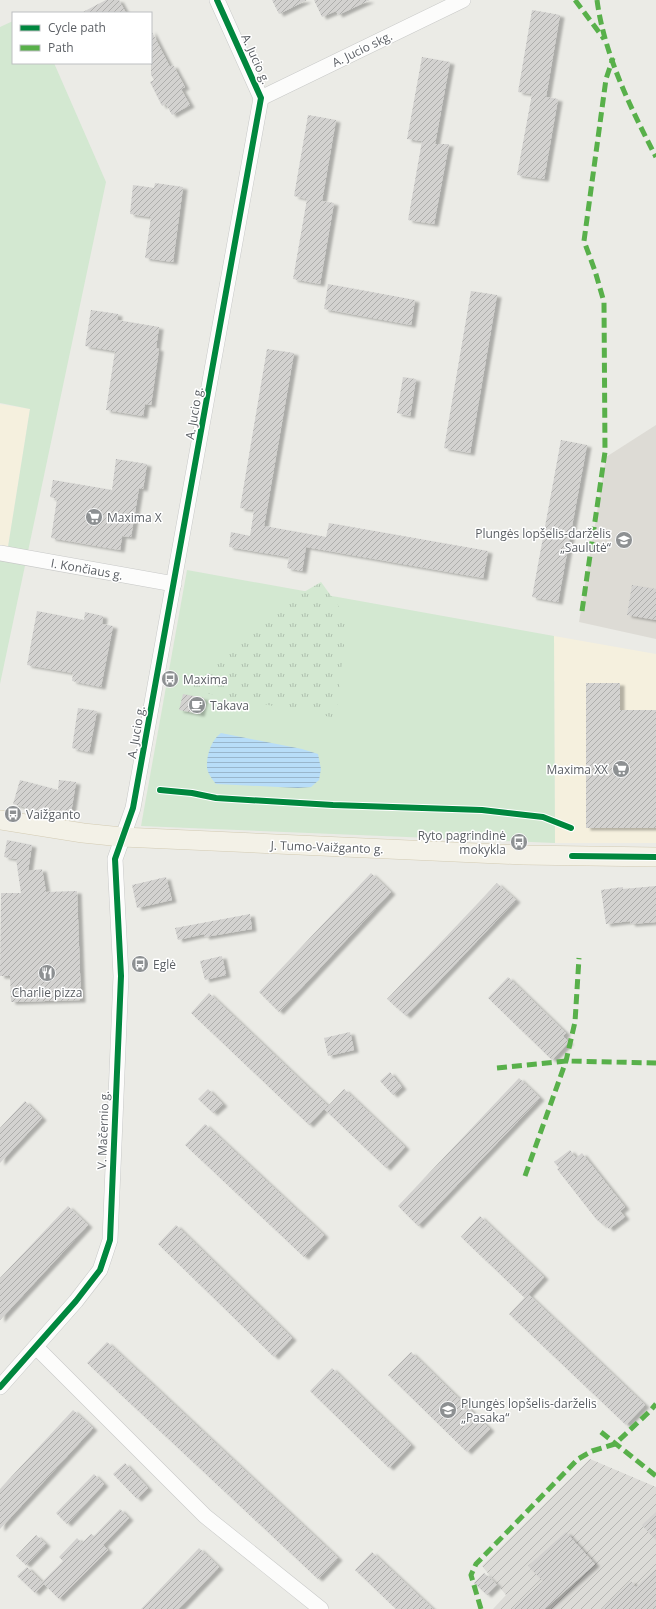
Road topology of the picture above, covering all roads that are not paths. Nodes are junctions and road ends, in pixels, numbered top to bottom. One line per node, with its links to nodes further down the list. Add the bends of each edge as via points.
1 (217, 0): 3 (street, A. Jucio g.)
2 (463, 0): 3 (street, A. Jucio skg.)
3 (261, 98): 5 (street, A. Jucio g.)
4 (0, 553): 5 (street, I. Končiaus g.)
5 (174, 584): 7 (street, A. Jucio g., via 133,808)
6 (0, 820): 7 (main road, J. Tumo-Vaižganto g.)
7 (122, 837): 8 (main road, J. Tumo-Vaižganto g., via 523,855); 9 (street, V. Mačernio g., via 115,859 121,976 110,1240 100,1270)
8 (656, 857)
9 (36, 1347): 10 (street, V. Mačernio g.); 11 (street, via 205,1516)
10 (0, 1387)
11 (320, 1609)

